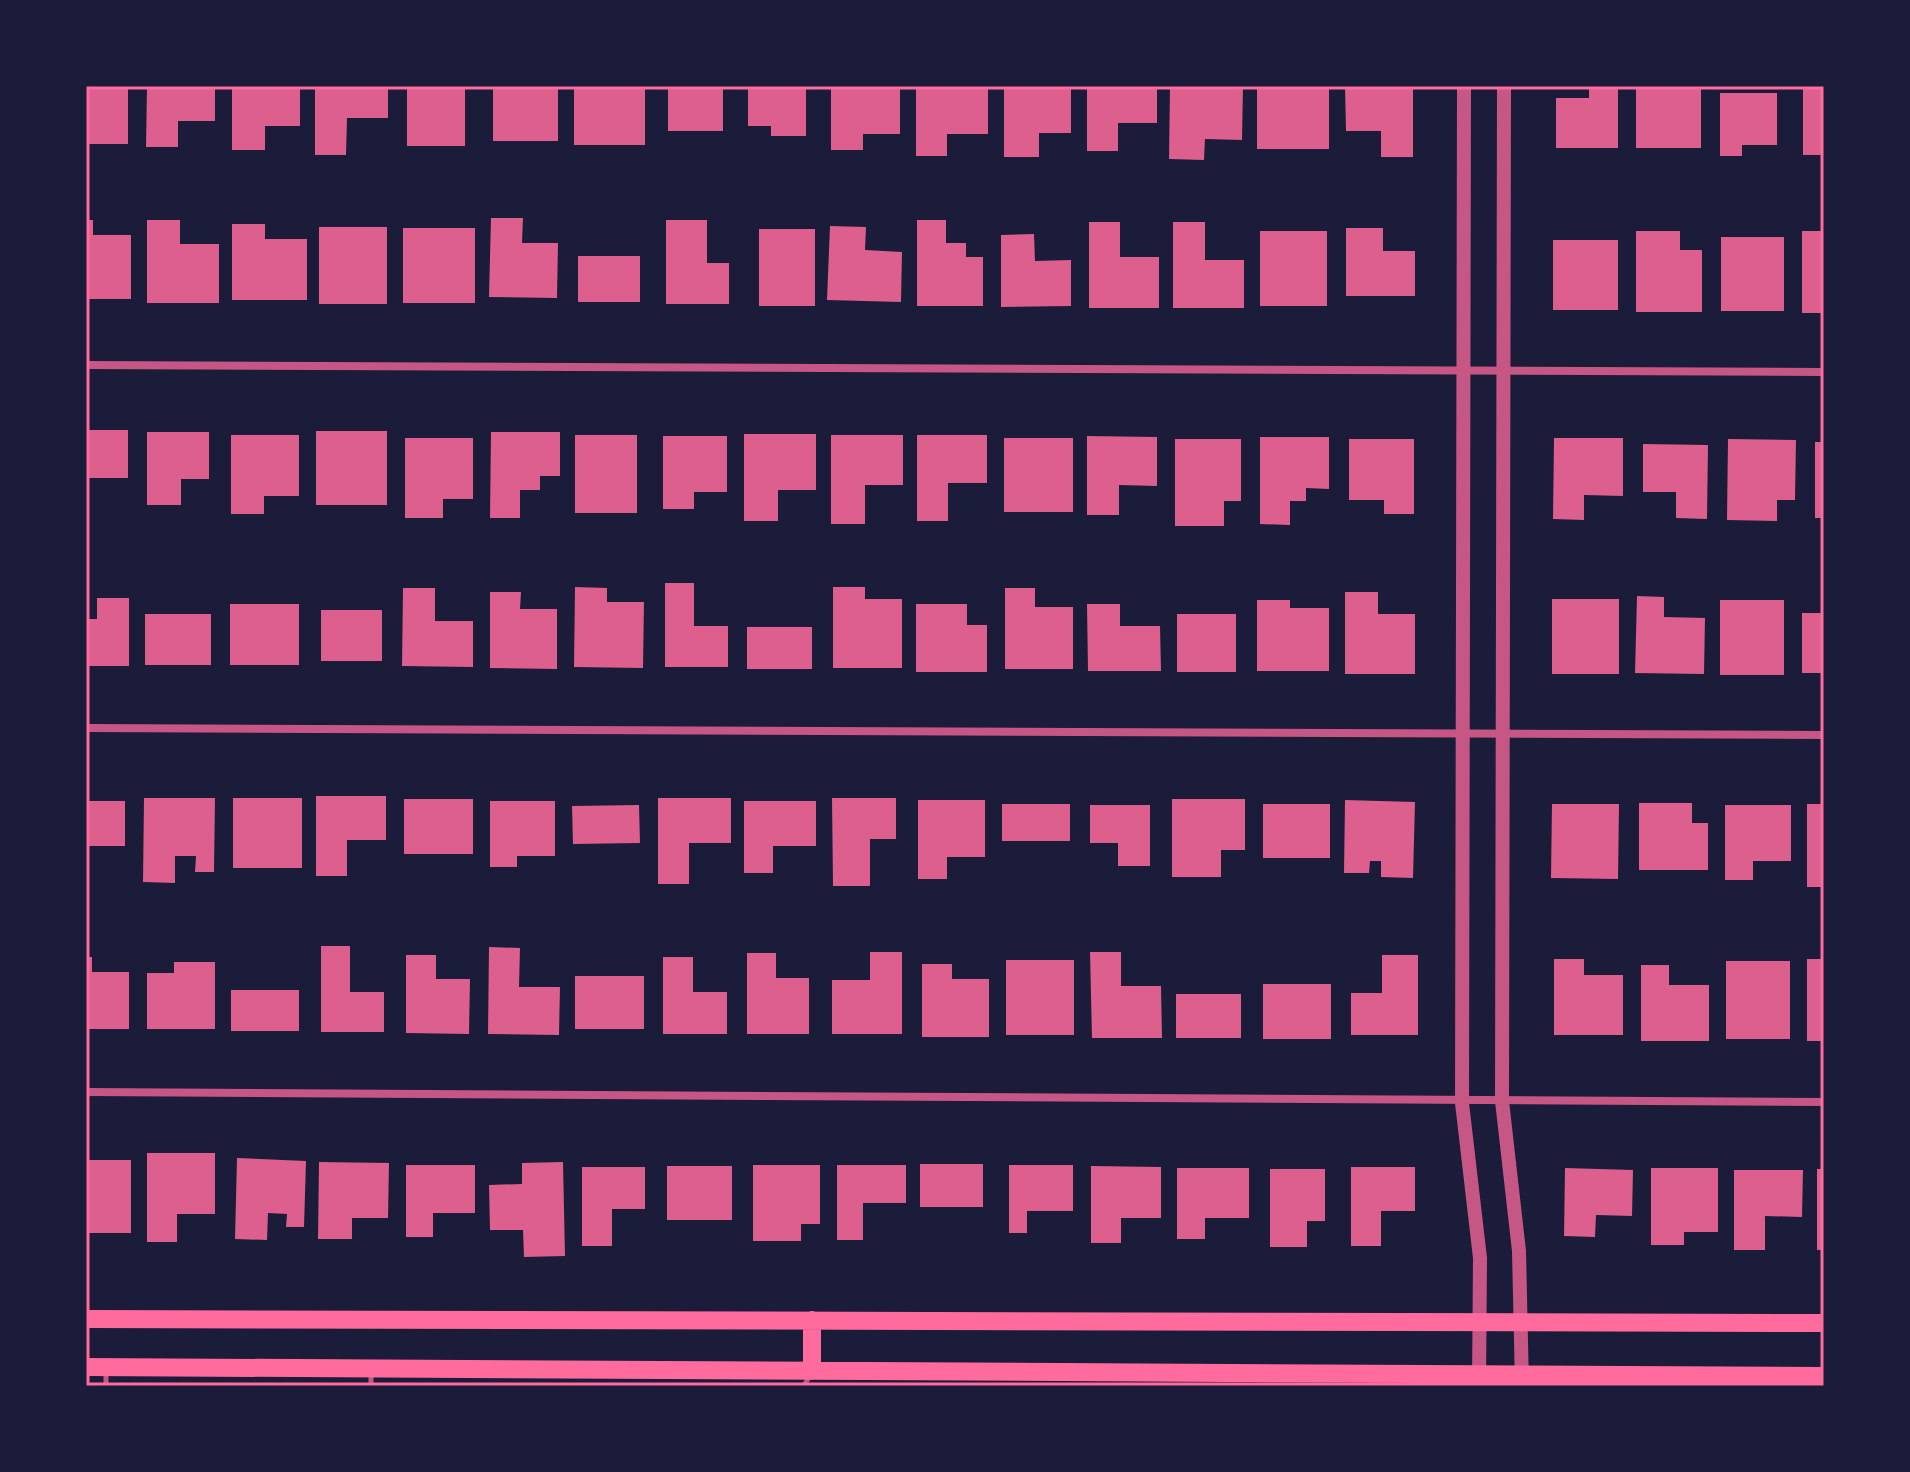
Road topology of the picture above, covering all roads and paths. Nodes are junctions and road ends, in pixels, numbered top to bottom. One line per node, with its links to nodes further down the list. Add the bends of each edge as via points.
1 (1464, 86): 4 (street)
2 (1504, 86): 5 (street)
3 (86, 365): 4 (street)
4 (1464, 370): 5 (street); 8 (street)
5 (1504, 370): 6 (street); 9 (street)
6 (1824, 372)
7 (86, 728): 8 (street)
8 (1463, 733): 9 (street); 12 (street)
9 (1502, 733): 10 (street); 13 (street)
10 (1824, 735)
11 (86, 1092): 12 (street)
12 (1462, 1101): 13 (street); 17 (street, via 1480,1258)
13 (1502, 1101): 14 (street); 18 (street, via 1519,1251)
14 (1824, 1102)
15 (86, 1319): 16 (main road)
16 (812, 1320): 17 (main road); 24 (main road)
17 (1479, 1321): 18 (main road); 26 (street)
18 (1521, 1322): 19 (main road); 27 (street)
19 (1824, 1323)
20 (86, 1367): 22 (main road)
21 (1824, 1376): 27 (main road)
22 (106, 1377): 23 (main road)
23 (371, 1377): 24 (main road)
24 (811, 1378): 25 (main road)
25 (1207, 1380): 26 (main road)
26 (1479, 1380): 27 (main road)
27 (1522, 1380)

